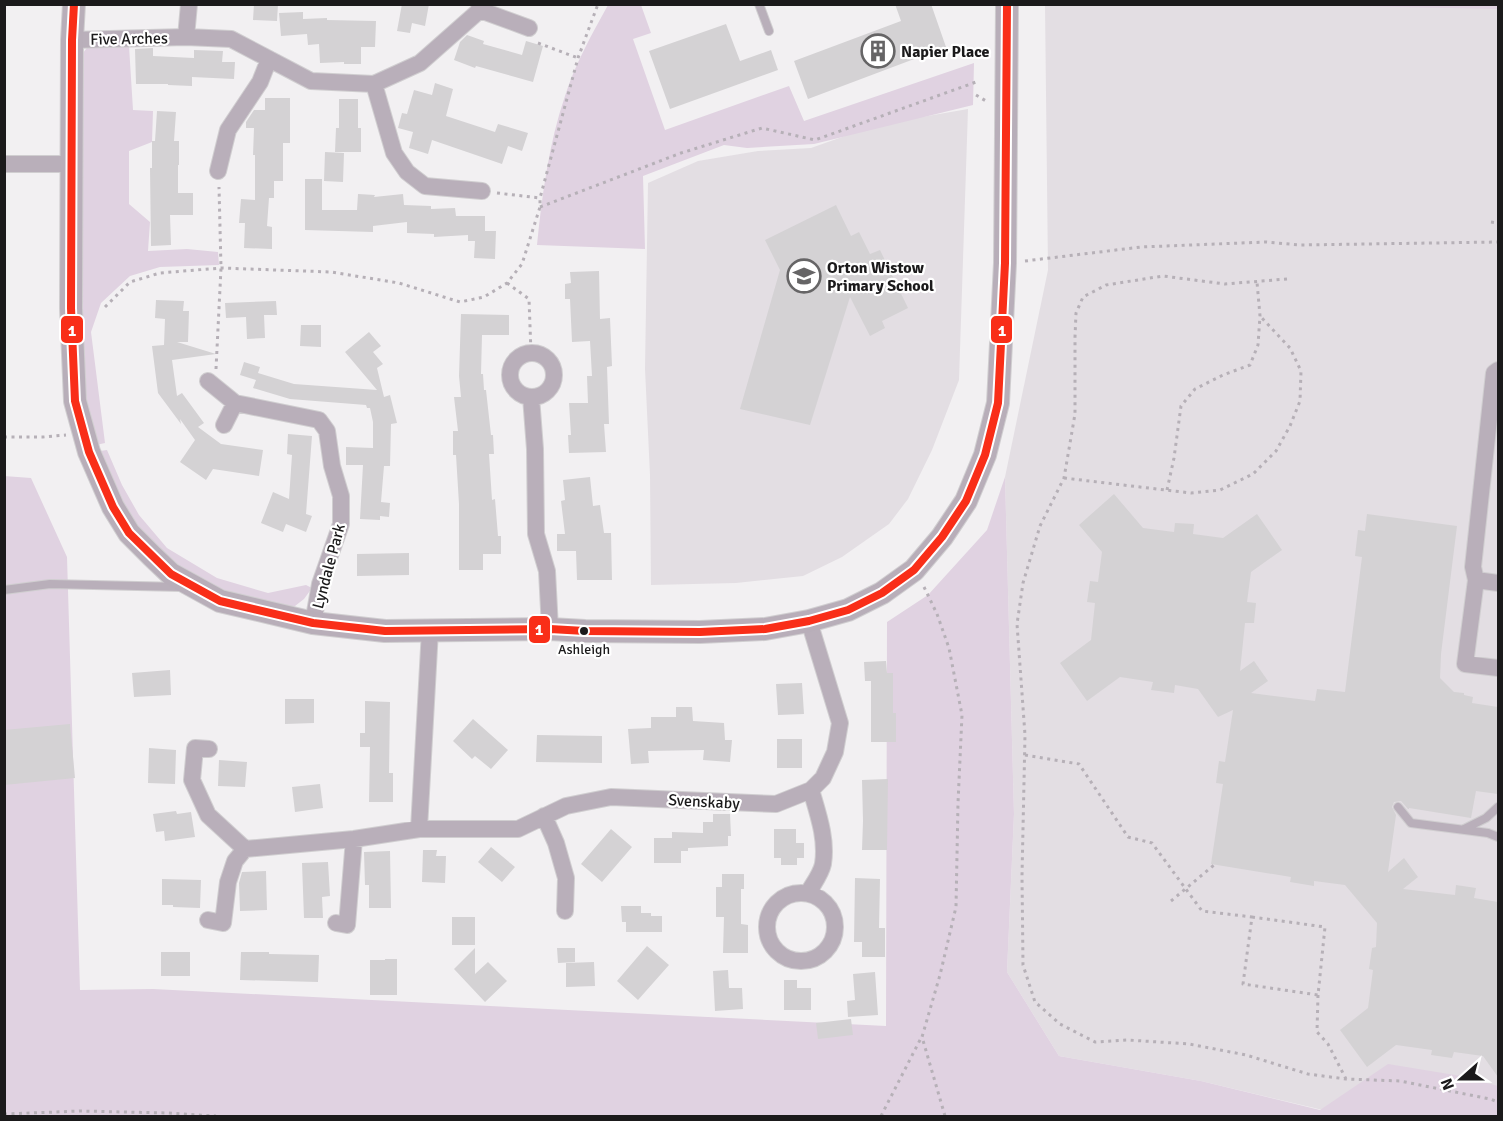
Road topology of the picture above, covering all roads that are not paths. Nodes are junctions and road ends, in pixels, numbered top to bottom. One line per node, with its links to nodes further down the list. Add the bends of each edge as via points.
1 (74, 4): 9 (street)
2 (189, 4): 8 (street, Five Arches)
3 (759, 4): 7 (lane)
4 (1007, 4): 25 (street, via 1005,263 998,403 985,455 966,501 914,570 882,593 848,610)
5 (480, 8): 6 (street, Five Arches); 11 (street, Five Arches, via 420,63)
6 (529, 28)
7 (769, 31)
8 (186, 37): 9 (street, Five Arches); 10 (street, Five Arches, via 231,39)
9 (72, 40): 13 (street)
10 (269, 59): 11 (street, Five Arches, via 311,81); 14 (street, via 260,82 228,130)
11 (374, 84): 15 (street, via 394,153 407,172 425,186)
12 (4, 164): 13 (street)
13 (72, 164): 24 (street, via 75,401 89,452 129,533 171,574)
14 (218, 171)
15 (482, 191)
16 (1498, 370): 21 (street, via 1494,374 1473,567)
17 (212, 385): 19 (street, Lyndale Park)
18 (531, 397): 18 (street, via 545,393 553,382 553,368 538,353 523,354 510,371 517,392); 27 (street, via 536,534 547,571)
19 (235, 403): 20 (street); 26 (street, Lyndale Park, via 319,420 327,431 341,496 341,524 320,584)
20 (224, 425)
21 (1476, 580): 22 (street); 29 (street, via 1465,664)
22 (1498, 583)
23 (4, 590): 24 (lane, via 50,584 177,586)
24 (200, 590): 26 (street, via 220,601)
25 (809, 621): 27 (street, via 765,629 700,632); 31 (street, via 840,723 835,752 823,778)
26 (314, 623): 28 (street, via 385,631)
27 (550, 629): 28 (street)
28 (430, 630): 35 (street)
29 (1498, 669)
30 (209, 749): 39 (street, via 195,748 192,780 208,815)
31 (811, 790): 34 (street, Svenskaby, via 776,804 611,797 566,806); 40 (street, via 821,824 823,866)
32 (1398, 807): 36 (lane, via 1411,823)
33 (1498, 807): 36 (lane)
34 (544, 816): 35 (street, Svenskaby, via 518,829); 41 (street, via 566,878)
35 (419, 829): 38 (street, Svenskaby)
36 (1464, 829): 37 (lane)
37 (1498, 837)
38 (354, 838): 39 (street, Svenskaby); 43 (street)
39 (245, 849): 42 (street, via 235,861 228,882)
40 (808, 893): 40 (street, via 828,905 834,916 834,939 820,957 810,961 788,960 772,946 766,925 775,904 784,897)
41 (564, 911)
42 (221, 922)
43 (347, 925)

